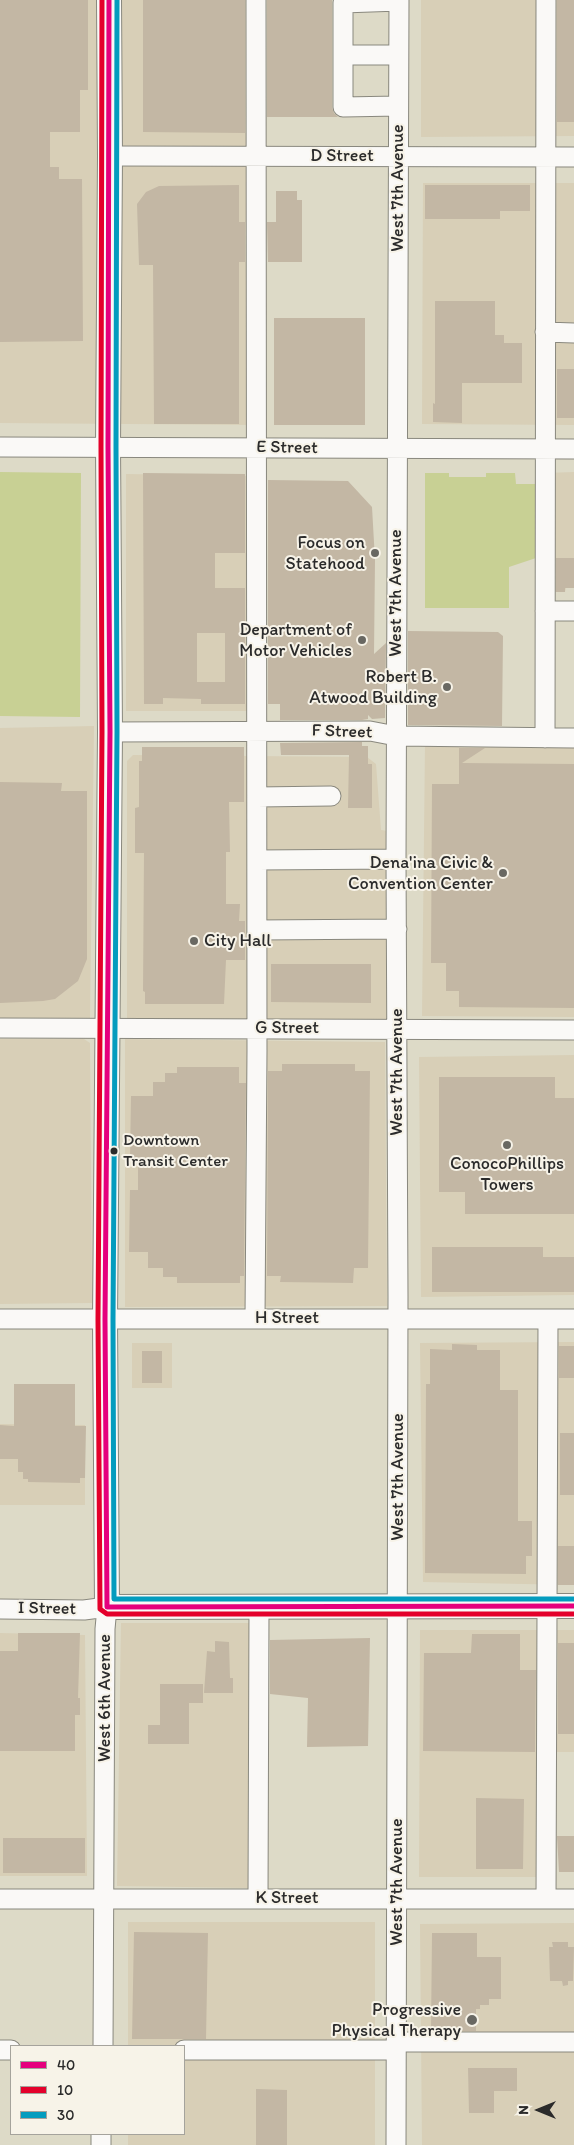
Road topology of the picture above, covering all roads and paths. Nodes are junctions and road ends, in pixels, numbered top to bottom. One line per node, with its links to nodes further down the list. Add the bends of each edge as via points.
1 (109, 0): 8 (main road, West 6th Avenue)
2 (256, 0): 9 (street)
3 (399, 0): 5 (street, via 343,3); 6 (street, West 7th Avenue)
4 (546, 0): 11 (street)
5 (343, 55): 6 (street); 7 (street, via 342,107)
6 (398, 55): 7 (street, West 7th Avenue)
7 (398, 106): 10 (street, West 7th Avenue)
8 (110, 156): 9 (street, D Street); 15 (main road, West 6th Avenue)
9 (255, 156): 10 (street, D Street); 17 (street)
10 (398, 156): 11 (street, D Street); 18 (street, West 7th Avenue)
11 (546, 157): 12 (street, D Street); 13 (street)
12 (574, 157)
13 (545, 332): 14 (street); 19 (street)
14 (574, 333)
15 (108, 446): 16 (street, E Street); 17 (street, E Street); 24 (main road, West 6th Avenue)
16 (0, 447)
17 (256, 448): 18 (street, E Street); 23 (street)
18 (397, 449): 19 (street, E Street); 25 (street, West 7th Avenue)
19 (545, 449): 20 (street, E Street); 21 (street)
20 (574, 449)
21 (545, 611): 22 (street); 26 (street)
22 (574, 611)
23 (256, 731): 24 (street, F Street); 25 (street, F Street, via 370,731); 29 (street)
24 (110, 732): 34 (main road, West 6th Avenue)
25 (396, 736): 26 (street, F Street); 30 (street, West 7th Avenue)
26 (545, 738): 27 (street, F Street)
27 (574, 738)
28 (331, 796): 29 (street)
29 (256, 797): 31 (street)
30 (396, 859): 31 (street); 33 (street, West 7th Avenue)
31 (256, 860): 32 (street)
32 (257, 930): 33 (street); 36 (street)
33 (397, 930): 37 (street, West 7th Avenue)
34 (107, 1027): 35 (street, G Street); 36 (street, G Street); 42 (main road, West 6th Avenue)
35 (0, 1028)
36 (257, 1028): 37 (street, G Street); 39 (street)
37 (397, 1029): 38 (street, G Street); 40 (street, West 7th Avenue)
38 (574, 1030)
39 (255, 1318): 40 (street, H Street); 42 (street, H Street)
40 (398, 1318): 43 (street, H Street); 49 (street, West 7th Avenue)
41 (0, 1319): 42 (street, H Street)
42 (106, 1319): 47 (main road, West 6th Avenue)
43 (548, 1319): 44 (street, H Street); 45 (street)
44 (574, 1319)
45 (547, 1606): 46 (main road, I Street); 49 (main road, I Street); 54 (street)
46 (574, 1606)
47 (107, 1608): 48 (main road, I Street); 50 (street, I Street); 56 (street, West 6th Avenue)
48 (259, 1608): 49 (main road, I Street); 51 (street)
49 (397, 1608): 52 (street, West 7th Avenue)
50 (0, 1609)
51 (258, 1898): 52 (street, K Street); 56 (street, K Street)
52 (398, 1898): 54 (street, K Street); 59 (street, West 7th Avenue)
53 (0, 1899): 56 (street, K Street)
54 (546, 1899): 55 (street, K Street)
55 (574, 1899)
56 (103, 1900): 58 (street, West 6th Avenue)
57 (574, 2042): 59 (street)
58 (102, 2045)
59 (396, 2046): 60 (street); 61 (street, West 7th Avenue)
60 (185, 2050)
61 (396, 2145)

